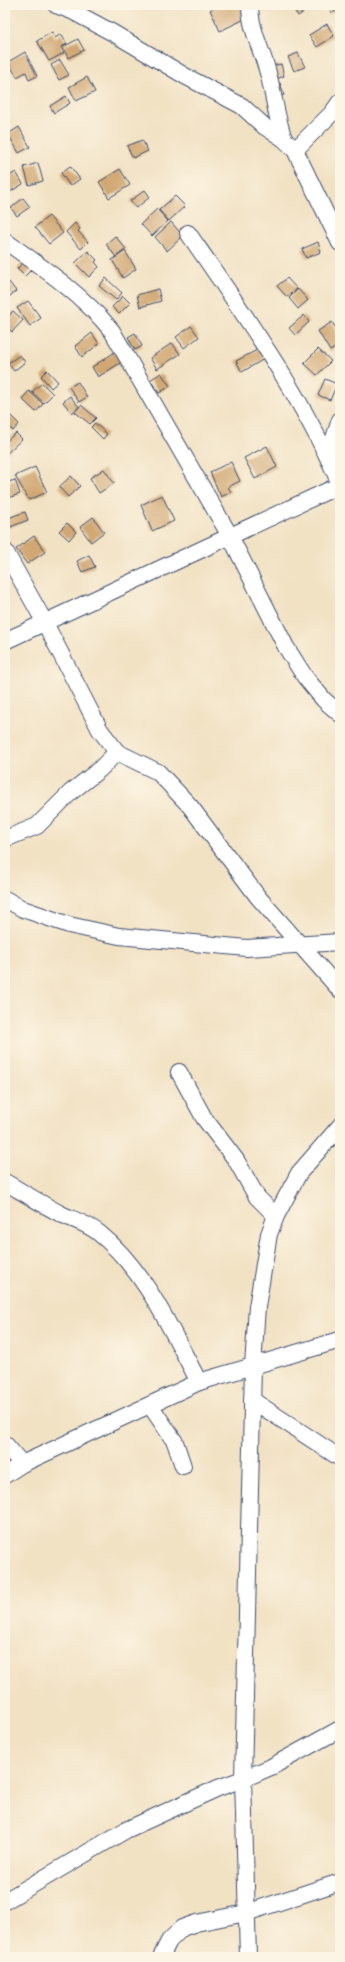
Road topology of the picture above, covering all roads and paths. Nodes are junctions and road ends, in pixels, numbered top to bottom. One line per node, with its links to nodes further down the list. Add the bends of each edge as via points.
1 (56, 5): 4 (street, via 72,11 233,101)
2 (250, 5): 4 (street, via 252,23 268,72 275,111)
3 (340, 102): 4 (street, via 332,113)
4 (289, 145): 7 (street)
5 (188, 233): 9 (street, via 255,329 304,409)
6 (5, 241): 11 (street, via 69,289 112,331)
7 (340, 243)
8 (340, 420): 9 (street)
9 (328, 456): 10 (street)
10 (340, 485): 11 (street)
11 (230, 536): 13 (street); 15 (street, via 286,647 305,677 324,700)
12 (5, 551): 13 (street)
13 (45, 622): 14 (street); 16 (street, via 100,730)
14 (5, 641)
15 (340, 714)
16 (117, 752): 17 (street, via 37,826); 20 (street, via 158,772 185,800 258,897)
17 (5, 839)
18 (5, 899): 20 (street, via 23,909 69,925 119,936 247,948)
19 (340, 942): 20 (street)
20 (300, 945): 21 (street)
21 (340, 990)
22 (179, 1072): 25 (street, via 204,1118 236,1160 257,1197)
23 (340, 1126): 25 (street, via 299,1173)
24 (5, 1182): 28 (street, via 98,1232 109,1242 137,1273 158,1305)
25 (276, 1216): 27 (street, via 269,1234)
26 (340, 1340): 27 (street)
27 (253, 1366): 28 (street); 29 (street)
28 (199, 1382): 30 (street)
29 (252, 1400): 32 (street); 37 (street)
30 (150, 1405): 33 (street); 34 (street, via 175,1442)
31 (5, 1444): 33 (street)
32 (340, 1458)
33 (22, 1464): 35 (street)
34 (183, 1466)
35 (5, 1475)
36 (340, 1729): 37 (street)
37 (243, 1780): 39 (street, via 218,1788 126,1830); 40 (street)
38 (340, 1882): 40 (street)
39 (5, 1901)
40 (246, 1913): 41 (street, via 182,1928 172,1937); 42 (street)
41 (161, 1957)
42 (248, 1957)

